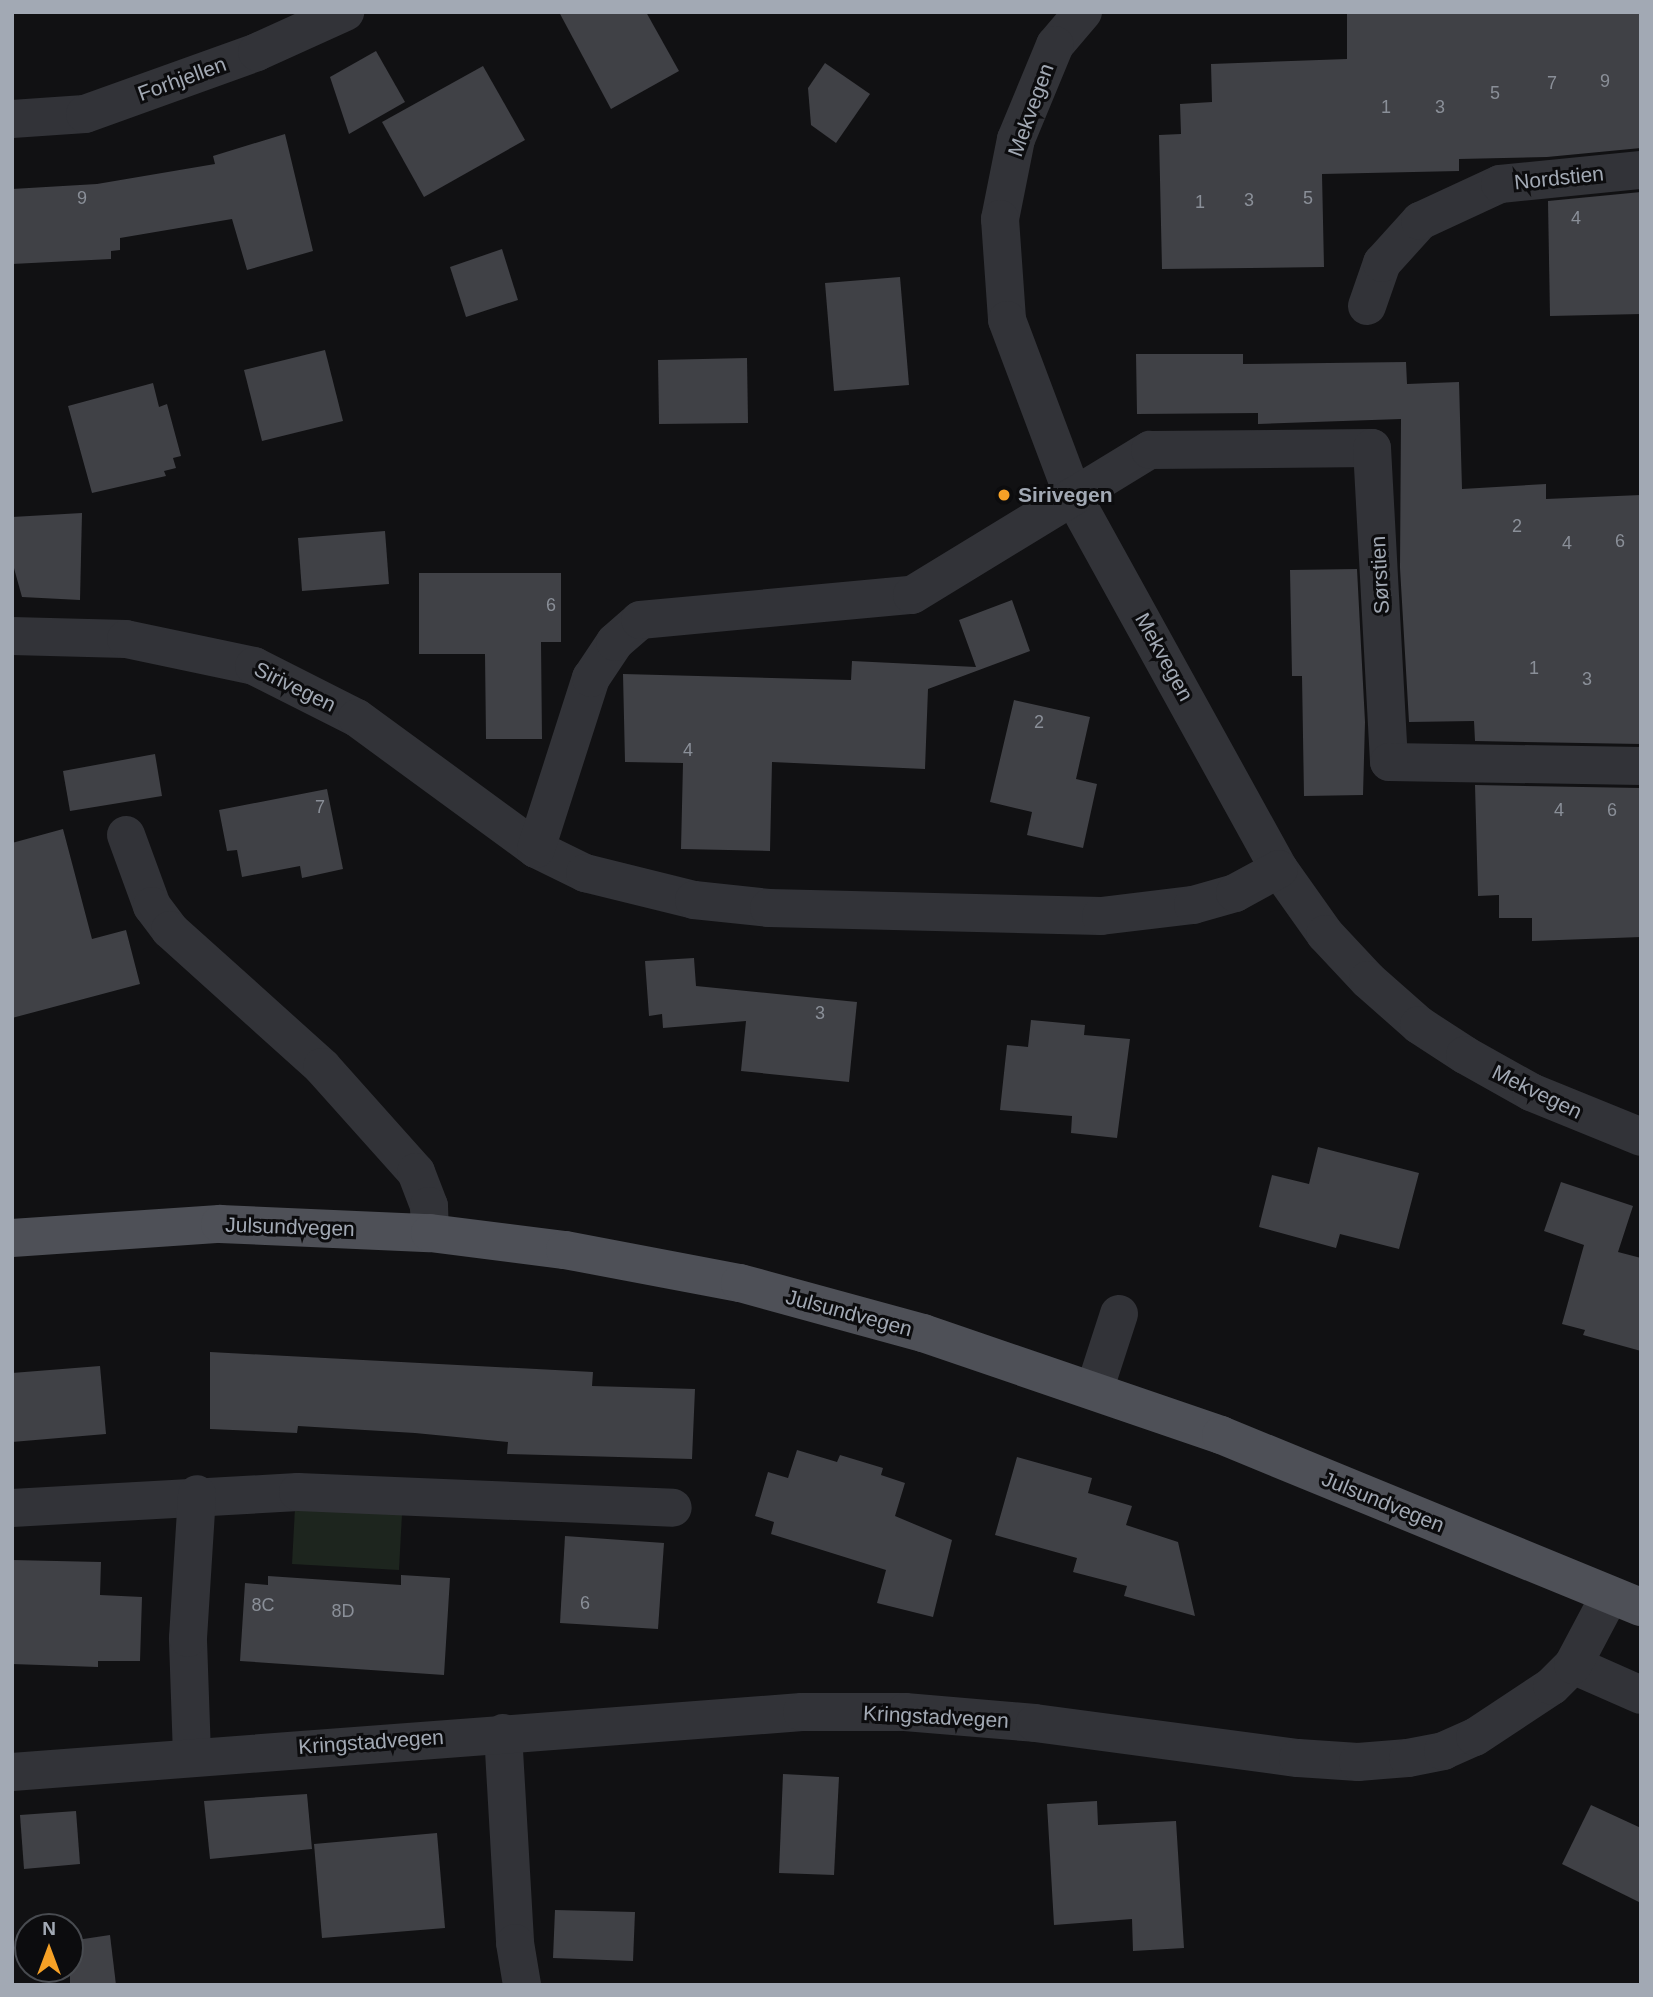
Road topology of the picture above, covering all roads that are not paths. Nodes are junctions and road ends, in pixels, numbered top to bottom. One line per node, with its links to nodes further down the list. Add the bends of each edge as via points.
1 (345, 12): 3 (street, Forhjellen, via 257,52 85,114)
2 (1083, 12): 6 (street, Mekvegen, via 1055,45 1016,139 1000,219 1007,320)
3 (12, 120)
4 (1641, 170): 5 (street, Nordstien, via 1500,184 1420,221 1382,263)
5 (1367, 306)
6 (1073, 496): 8 (street, Sørstien, via 1150,450 1372,448 1389,762); 10 (street, via 912,595 640,620 615,642 591,678); 11 (street, Mekvegen)
7 (12, 636): 10 (street, Sirivegen, via 126,639 254,666 357,718)
8 (1641, 766)
9 (126, 835): 13 (street, via 152,906 170,930 322,1067 416,1171 429,1206)
10 (536, 849): 11 (street, Sirivegen, via 585,873 694,900 769,908 998,916 1101,916 1193,905 1235,893)
11 (1279, 869): 12 (street, Mekvegen, via 1325,934 1419,1025 1531,1092)
12 (1641, 1137)
13 (430, 1233): 14 (main road, Julsundvegen, via 220,1224); 16 (main road, Julsundvegen, via 565,1250 740,1283 923,1333)
14 (12, 1238)
15 (1119, 1314): 16 (street)
16 (1094, 1391): 20 (main road, Julsundvegen, via 1221,1435)
17 (197, 1494): 18 (street); 19 (street, via 403,1493); 24 (street, via 188,1638)
18 (12, 1508)
19 (673, 1508)
20 (1626, 1601): 21 (street, Kringstadvegen)
21 (1573, 1665): 22 (street); 23 (street, Kringstadvegen, via 1521,1710 1475,1737 1443,1751 1358,1762 905,1712 728,1714)
22 (1641, 1695)
23 (503, 1733): 24 (street, Kringstadvegen); 26 (street)
24 (192, 1755): 25 (street, Kringstadvegen)
25 (12, 1772)
26 (522, 1985)

